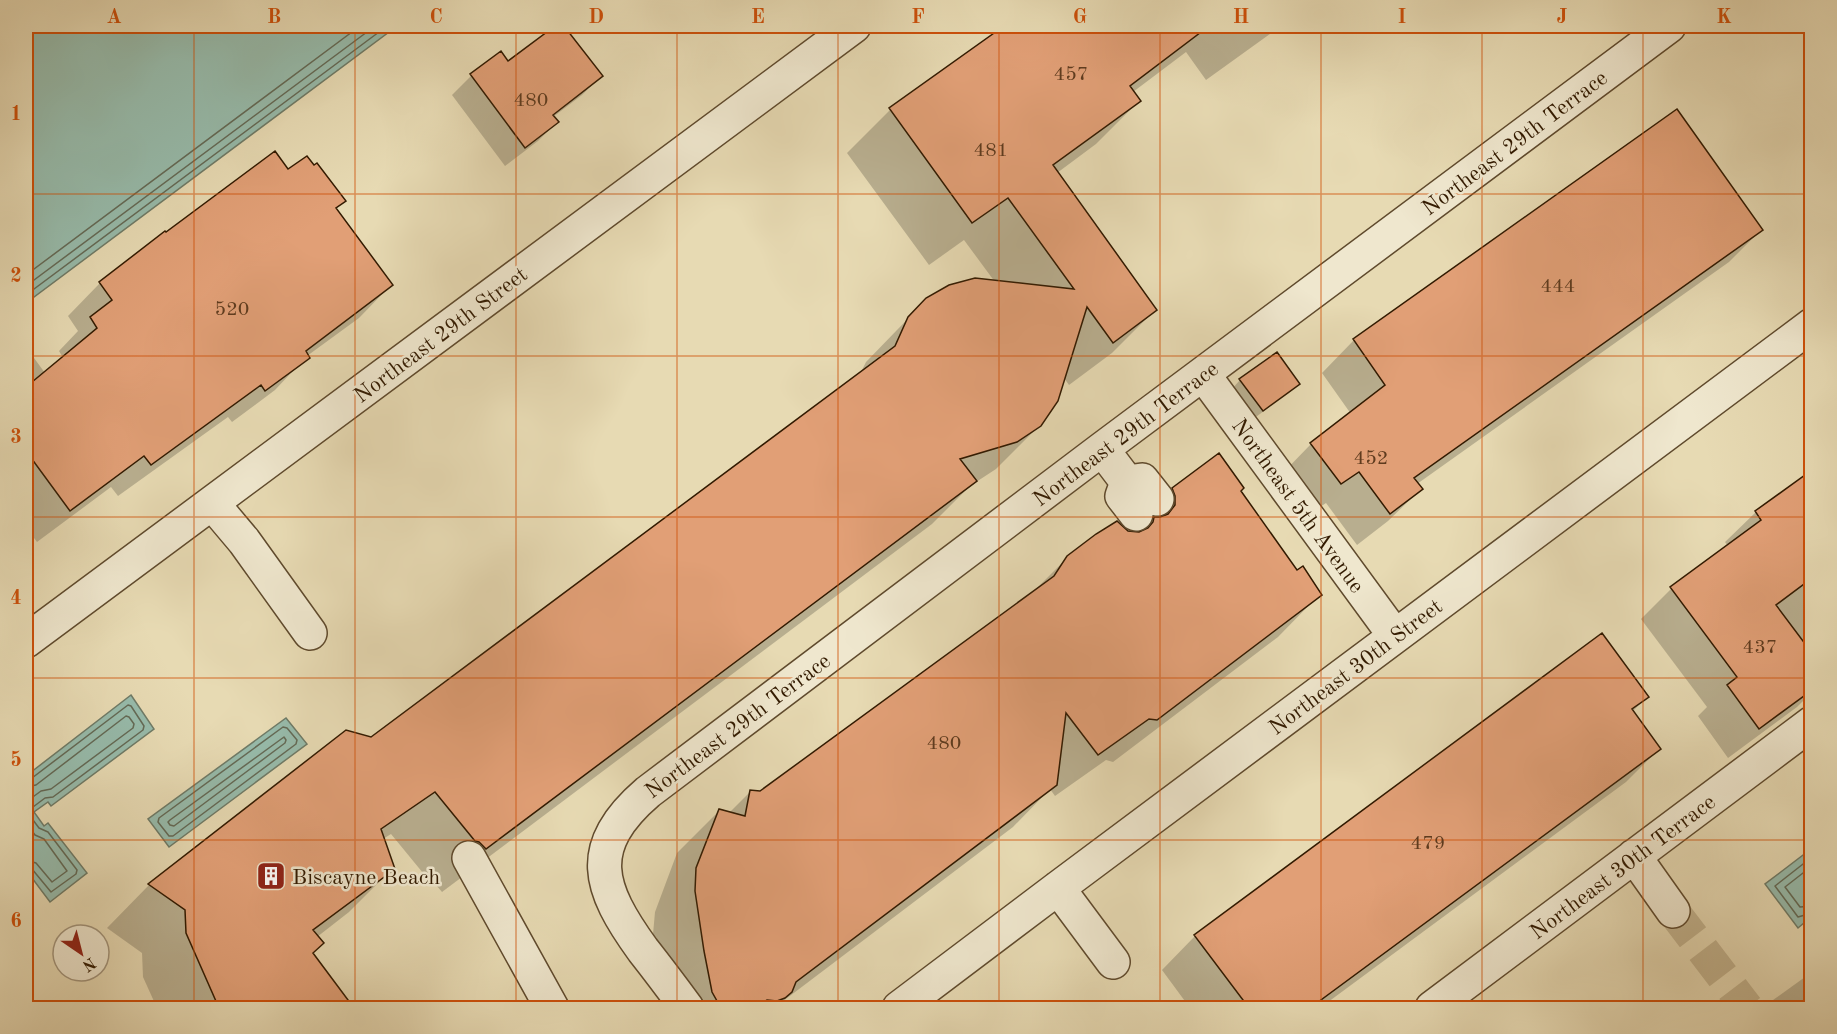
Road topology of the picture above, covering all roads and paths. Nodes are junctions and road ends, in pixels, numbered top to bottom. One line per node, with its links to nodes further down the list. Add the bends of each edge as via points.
1 (854, 26): 6 (street, Northeast 29th Street)
2 (1669, 26): 4 (street, Northeast 29th Terrace)
3 (1812, 325): 9 (street, Northeast 30th Street)
4 (1203, 374): 5 (street, Northeast 29th Terrace); 9 (street, Northeast 5th Avenue)
5 (1102, 449): 7 (street, via 1127,482 1122,496); 18 (street, Northeast 29th Terrace, via 648,792 617,824 604,859 608,891 622,922)
6 (212, 503): 8 (street); 10 (street, Northeast 29th Street)
7 (1146, 506)
8 (310, 633)
9 (1395, 636): 14 (street, Northeast 30th Street)
10 (26, 641)
11 (1812, 723): 12 (street, Northeast 30th Terrace)
12 (1634, 856): 15 (street); 20 (street, Northeast 30th Terrace)
13 (469, 858): 17 (street)
14 (1058, 888): 16 (street); 19 (street, Northeast 30th Street)
15 (1673, 911)
16 (1113, 962)
17 (552, 1008)
18 (687, 1008)
19 (899, 1008)
20 (1432, 1008)

